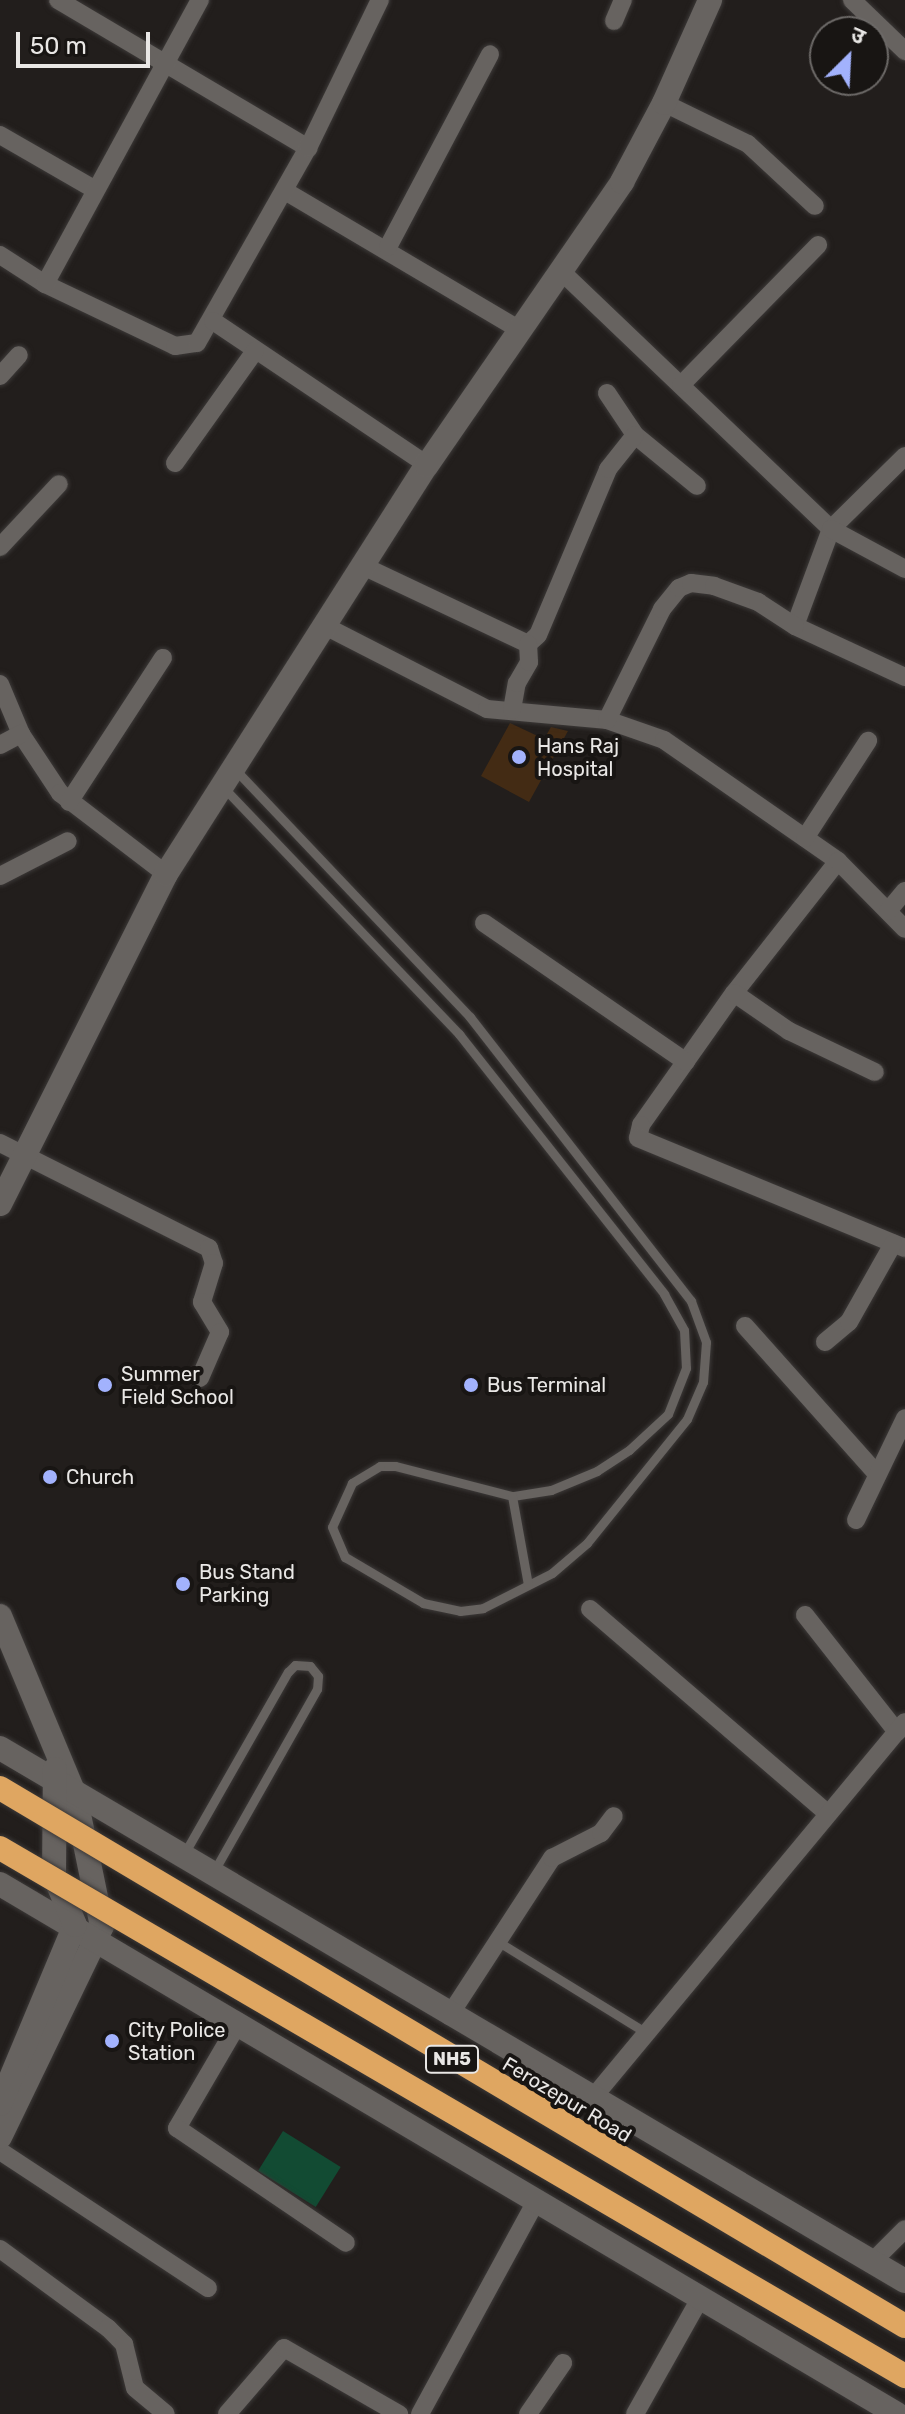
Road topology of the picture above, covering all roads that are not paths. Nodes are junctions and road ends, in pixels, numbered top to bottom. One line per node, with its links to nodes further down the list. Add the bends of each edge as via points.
1 (58, 0): 10 (street)
2 (200, 0): 10 (street)
3 (380, 0): 13 (street)
4 (623, 0): 7 (street)
5 (710, 0): 11 (street)
6 (852, 0): 8 (street)
7 (614, 21)
8 (905, 51)
9 (490, 54): 18 (street)
10 (167, 61): 13 (street); 14 (street)
11 (664, 103): 16 (street, via 748,144); 20 (street, via 635,161)
12 (0, 135): 14 (street)
13 (308, 148): 15 (street)
14 (94, 189): 21 (street)
15 (285, 191): 18 (street); 22 (street)
16 (815, 206)
17 (818, 245): 27 (street)
18 (388, 247): 23 (street)
19 (0, 255): 21 (street)
20 (563, 273): 23 (street); 27 (street)
21 (45, 284): 22 (street, via 175,346 197,343)
22 (213, 321): 24 (street)
23 (522, 331): 32 (street)
24 (255, 351): 31 (street); 32 (street)
25 (19, 355): 26 (street)
26 (0, 376)
27 (681, 385): 35 (street)
28 (607, 393): 29 (street)
29 (635, 435): 34 (street); 41 (street, via 608,469 538,635)
30 (905, 456): 35 (street)
31 (175, 463)
32 (427, 465): 37 (street)
33 (59, 484): 36 (street)
34 (697, 486)
35 (831, 529): 38 (street); 40 (street)
36 (0, 547)
37 (363, 566): 39 (street); 41 (street)
38 (905, 569)
39 (325, 626): 45 (street, via 487,709); 50 (street)
40 (795, 626): 43 (street); 46 (street, via 758,602 714,586 691,583 679,588 662,609)
41 (528, 644): 45 (street, via 529,662 517,683)
42 (163, 658): 51 (street)
43 (905, 677)
44 (0, 684): 47 (street)
45 (512, 710): 46 (street)
46 (607, 720): 52 (street, via 664,740)
47 (21, 734): 49 (street); 51 (street)
48 (868, 741): 52 (street)
49 (0, 745)
50 (229, 778): 55 (street); 72 (lane, via 459,1034 664,1294 684,1330 682,1382 656,1428 597,1471 551,1490); 74 (lane, via 464,1010 691,1301 699,1320 706,1364 687,1419 587,1543)
51 (69, 802): 55 (street)
52 (805, 838): 54 (street)
53 (68, 841): 56 (street)
54 (838, 861): 58 (street); 61 (street)
55 (166, 874): 64 (street)
56 (0, 876)
57 (905, 891): 58 (street)
58 (888, 911): 60 (street)
59 (484, 923): 62 (street)
60 (905, 929)
61 (734, 993): 62 (street); 63 (street, via 789,1031)
62 (686, 1062): 66 (street, via 641,1125 643,1142)
63 (875, 1072)
64 (10, 1149): 65 (street); 69 (street, via 209,1248 214,1263 202,1302 220,1332)
65 (0, 1204)
66 (899, 1246): 68 (street, via 849,1322)
67 (745, 1326): 71 (street)
68 (825, 1342)
69 (200, 1378)
70 (905, 1418): 71 (street)
71 (877, 1474): 73 (street)
72 (512, 1496): 74 (lane); 74 (lane, via 380,1466 352,1483 332,1527 345,1557 366,1573 442,1610 483,1608)
73 (856, 1520)
74 (528, 1585)
75 (590, 1609): 82 (street)
76 (805, 1615): 78 (street)
77 (0, 1616): 81 (street)
78 (901, 1727): 82 (street)
79 (0, 1748): 81 (street)
80 (0, 1788): 106 (highway, Ferozepur Road / NH5, bridge)
81 (65, 1788): 85 (street); 88 (street, via 54,1875); 89 (street, via 99,1909)
82 (827, 1813): 93 (street)
83 (614, 1816): 90 (street, via 601,1833 552,1858)
84 (0, 1848): 108 (highway, NH5, bridge)
85 (183, 1857): 86 (street); 86 (lane, via 288,1672 295,1665 310,1666 318,1676 317,1689)
86 (213, 1875): 91 (street)
87 (0, 1884): 88 (street)
88 (75, 1925): 89 (street); 95 (street)
89 (99, 1940): 92 (street); 96 (street)
90 (497, 1941): 91 (street); 93 (lane)
91 (449, 2016): 94 (street)
92 (239, 2022): 98 (street); 100 (street, via 177,2128)
93 (645, 2032): 94 (street)
94 (591, 2100): 102 (street)
95 (0, 2104)
96 (0, 2137)
97 (0, 2151): 104 (street)
98 (536, 2201): 105 (street); 112 (street)
99 (905, 2229): 102 (street)
100 (346, 2243)
101 (0, 2249): 109 (street, via 108,2328 124,2344 135,2388)
102 (873, 2261): 103 (street)
103 (905, 2281)
104 (208, 2288)
105 (701, 2297): 114 (street); 115 (street)
106 (905, 2326)
107 (563, 2363): 113 (street)
108 (905, 2376)
109 (166, 2414)
110 (227, 2414): 111 (street, via 284,2348)
111 (399, 2414)
112 (420, 2414)
113 (528, 2414)
114 (635, 2414)
115 (895, 2414)

